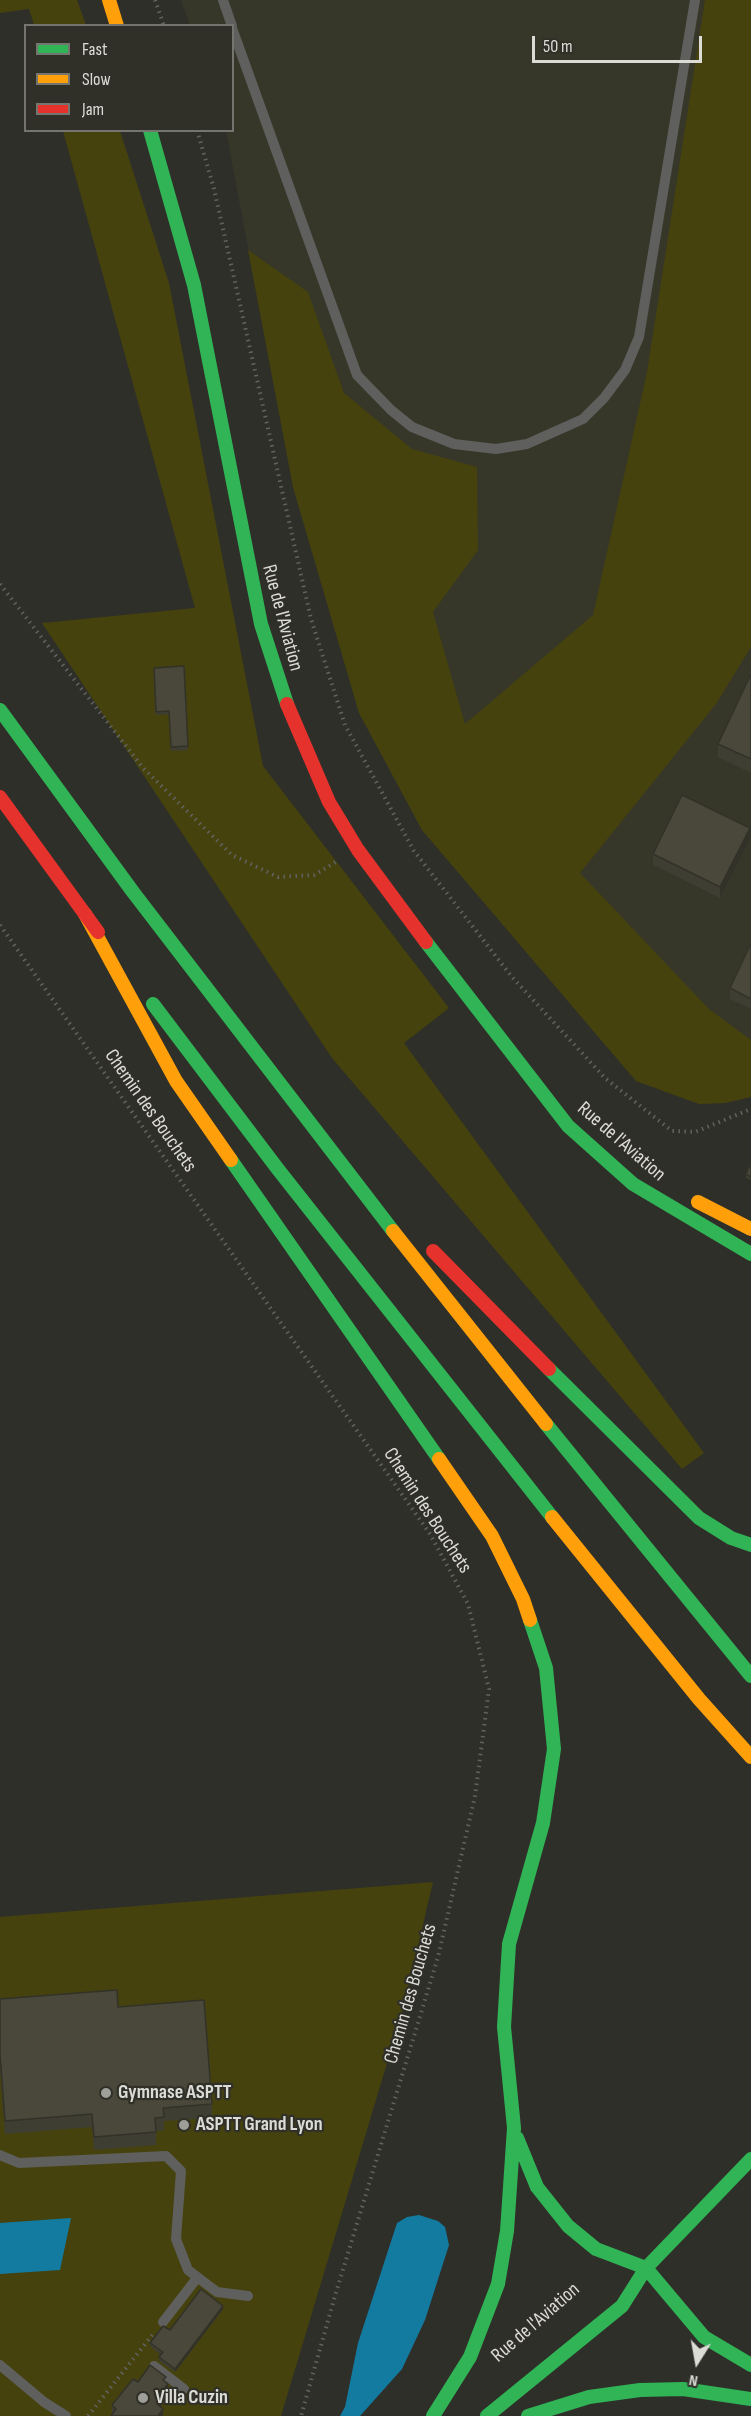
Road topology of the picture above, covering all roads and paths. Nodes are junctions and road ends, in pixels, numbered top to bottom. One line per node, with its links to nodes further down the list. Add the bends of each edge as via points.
1 (109, 0): 5 (main road)
2 (154, 0): 6 (path)
3 (223, 0): 7 (lane)
4 (695, 0): 8 (lane, via 639,337 625,370 583,419 527,444 496,449 454,444 412,427 357,375)
5 (116, 24)
6 (163, 24)
7 (231, 24)
8 (234, 33)
9 (151, 132): 14 (main road, Rue de l'Aviation, via 194,285 261,624 274,670 329,802)
10 (198, 132): 19 (path, via 217,200 311,619 345,725 414,851 512,977 589,1061 672,1131 695,1132)
11 (0, 584): 14 (path, via 143,768 232,855 278,877 293,878 314,875)
12 (0, 710): 20 (main road)
13 (0, 798): 15 (main road)
14 (358, 850): 17 (main road, Rue de l'Aviation)
15 (85, 914): 28 (main road, via 277,1168 545,1508 699,1699); 29 (main road, via 176,1081 492,1536 524,1599 546,1668 554,1749 543,1823 509,1944 504,2027)
16 (0, 925): 44 (path, Chemin des Bouchets, via 430,1534 468,1604 489,1689 475,1796 438,1957)
17 (516, 1055): 18 (main road, Rue de l'Aviation); 25 (main road, Rue de l'Aviation, via 568,1126 633,1184)
18 (566, 1101)
19 (751, 1109)
20 (315, 1132): 22 (main road); 27 (main road, via 590,1480)
21 (684, 1193): 23 (main road, Rue de l'Aviation)
22 (406, 1224)
23 (751, 1229)
24 (423, 1241): 26 (main road, via 691,1511 723,1533)
25 (751, 1254)
26 (751, 1545)
27 (751, 1676)
28 (751, 1757)
29 (514, 2128): 32 (main road, via 537,2187 568,2226 596,2249); 45 (main road, via 507,2231 498,2284 470,2357)
30 (0, 2155): 33 (lane, via 19,2163 166,2156 181,2171 176,2239 188,2270)
31 (751, 2159): 32 (main road, Rue de l'Aviation)
32 (646, 2268): 34 (main road, Rue de l'Aviation); 38 (main road, via 704,2337); 46 (main road, Rue de l'Aviation, via 622,2306)
33 (197, 2278): 35 (lane, via 217,2292); 36 (lane)
34 (616, 2284)
35 (248, 2296)
36 (163, 2322): 43 (path)
37 (0, 2365): 42 (lane)
38 (751, 2365)
39 (154, 2366): 40 (lane)
40 (184, 2389)
41 (751, 2399): 47 (main road, via 683,2389 639,2390 589,2397)
42 (66, 2416)
43 (88, 2416)
44 (301, 2416)
45 (433, 2416)
46 (487, 2416)
47 (528, 2416)

